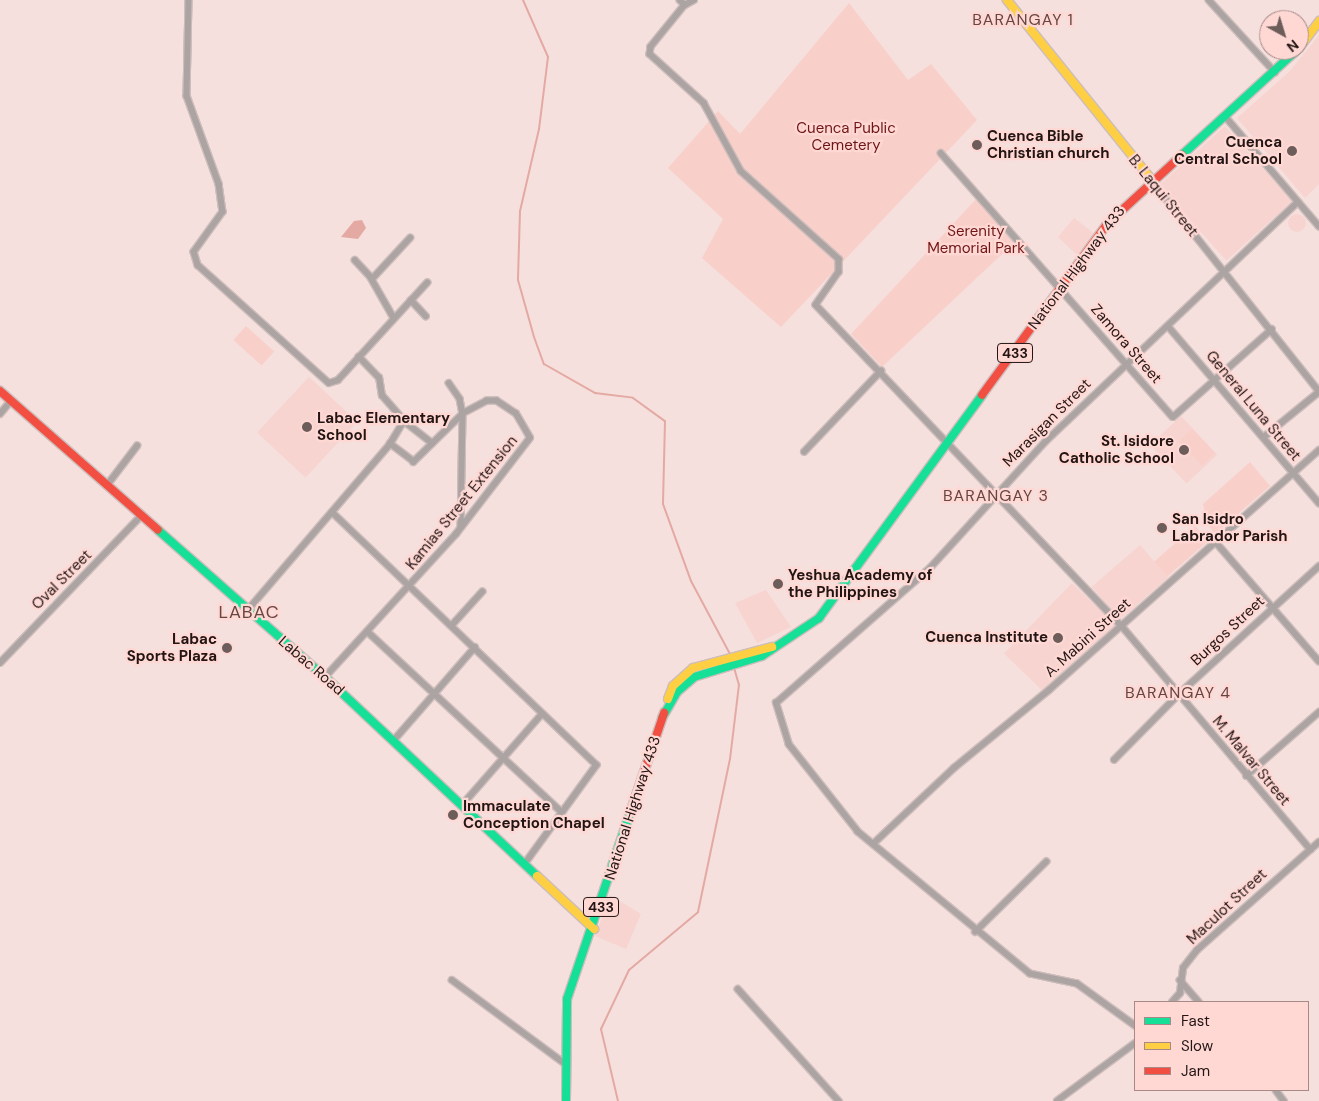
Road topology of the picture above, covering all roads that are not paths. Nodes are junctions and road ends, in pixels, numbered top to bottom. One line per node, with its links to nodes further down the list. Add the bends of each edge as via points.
1 (189, 0): 27 (street, via 187,96 218,184 223,212 199,244 194,259 329,382 338,380)
2 (680, 0): 6 (street)
3 (694, 0): 6 (street)
4 (1007, 0): 13 (main road, B. Laqui Street)
5 (1209, 0): 10 (street)
6 (685, 5): 29 (street, M. Malvar Street, via 651,46 650,54 704,103 741,170 839,259 839,272 816,305)
7 (1319, 21): 8 (main road, National Highway 433 / 433)
8 (1309, 34)
9 (1287, 60): 10 (main road, National Highway 433 / 433)
10 (1275, 72): 11 (main road, National Highway 433 / 433)
11 (1225, 116): 13 (main road, National Highway 433 / 433); 14 (street)
12 (941, 153): 21 (street, Zamora Street)
13 (1151, 180): 18 (street, B. Laqui Street); 21 (main road, National Highway 433 / 433, via 1107,224)
14 (1298, 202): 15 (street); 18 (street, Marasigan Street)
15 (1318, 223)
16 (410, 238): 19 (street)
17 (355, 260): 19 (street)
18 (1224, 272): 25 (street, Marasigan Street); 26 (street, B. Laqui Street)
19 (372, 280): 24 (street)
20 (427, 284): 22 (street)
21 (1060, 287): 28 (street, Zamora Street); 42 (main road, National Highway 433 / 433)
22 (412, 300): 23 (street); 24 (street)
23 (426, 316)
24 (394, 318): 27 (street)
25 (1168, 326): 28 (street, Marasigan Street); 30 (street, General Luna Street)
26 (1272, 329): 30 (street); 33 (street, B. Laqui Street)
27 (360, 357): 37 (street, via 379,378 382,396)
28 (1126, 362): 30 (street, Zamora Street, via 1173,417); 47 (street, Marasigan Street)
29 (881, 371): 42 (street, M. Malvar Street); 44 (street)
30 (1216, 381): 38 (street, General Luna Street)
31 (448, 383): 36 (street, via 460,399)
32 (0, 391): 34 (main road, Labac Road)
33 (1319, 392): 38 (street)
34 (11, 401): 35 (street); 46 (main road, Labac Road)
35 (0, 414)
36 (463, 414): 39 (street, Kamias Street Extension); 51 (street); 51 (street, Kamias Street Extension, via 487,401 497,401 516,414 530,438)
37 (404, 421): 39 (street); 40 (street)
38 (1264, 437): 45 (street, General Luna Street)
39 (432, 443): 40 (street, Kamias Street Extension, via 414,462)
40 (390, 444): 49 (street)
41 (138, 446): 46 (street)
42 (948, 446): 47 (street, M. Malvar Street); 80 (main road, National Highway 433 / 433, via 835,601 804,630 761,653 705,669 683,685 662,718)
43 (1319, 450): 45 (street, A. Mabini Street)
44 (804, 452)
45 (1293, 472): 48 (street, General Luna Street); 52 (street, A. Mabini Street)
46 (108, 484): 50 (main road, Labac Road)
47 (994, 494): 59 (street, M. Malvar Street); 76 (street, Marasigan Street, via 930,568 795,683 776,703 781,729 817,784)
48 (1319, 503)
49 (332, 512): 54 (street); 57 (street)
50 (142, 515): 57 (main road, Labac Road); 63 (street, Oval Street)
51 (461, 527): 54 (street, Kamias Street Extension)
52 (1215, 541): 56 (street); 59 (street, A. Mabini Street)
53 (1319, 566): 56 (street, Burgos Street)
54 (411, 585): 58 (street); 60 (street, Kamias Street Extension)
55 (482, 592): 58 (street)
56 (1274, 605): 62 (street); 66 (street, Burgos Street)
57 (247, 611): 64 (main road, Labac Road)
58 (452, 625): 61 (street)
59 (1121, 625): 66 (street, M. Malvar Street); 76 (street, A. Mabini Street, via 1049,690 1016,713)
60 (368, 632): 64 (street, Kamias Street Extension); 65 (street)
61 (475, 646): 65 (street); 68 (street)
62 (1319, 661)
63 (0, 663)
64 (325, 678): 69 (main road, Labac Road)
65 (433, 694): 69 (street); 70 (street)
66 (1179, 694): 71 (street, Burgos Street); 72 (street, M. Malvar Street)
67 (1319, 712): 72 (street)
68 (542, 714): 70 (street); 74 (street, via 597,765)
69 (394, 740): 73 (main road, Labac Road)
70 (501, 757): 73 (street); 74 (street)
71 (1114, 760)
72 (1246, 776): 77 (street, M. Malvar Street)
73 (462, 806): 79 (main road, Labac Road)
74 (562, 812): 79 (street)
75 (1319, 842): 77 (street, Maculot Street)
76 (873, 844): 81 (street)
77 (1310, 850): 83 (street, Maculot Street, via 1220,926 1189,961)
78 (1046, 862): 81 (street)
79 (525, 864): 80 (main road, Labac Road)
80 (594, 929): 89 (main road, National Highway 433 / 433, via 567,998)
81 (975, 932): 87 (street, via 1030,974 1077,984)
82 (452, 980): 89 (street)
83 (1180, 980): 85 (street, Maculot Street, via 1180,993); 86 (street)
84 (738, 989): 91 (street)
85 (1173, 1001)
86 (1198, 1001)
87 (1134, 1025)
88 (1134, 1043): 92 (street)
89 (564, 1062): 90 (main road, National Highway 433 / 433)
90 (566, 1101)
91 (838, 1101)
92 (1057, 1101)

